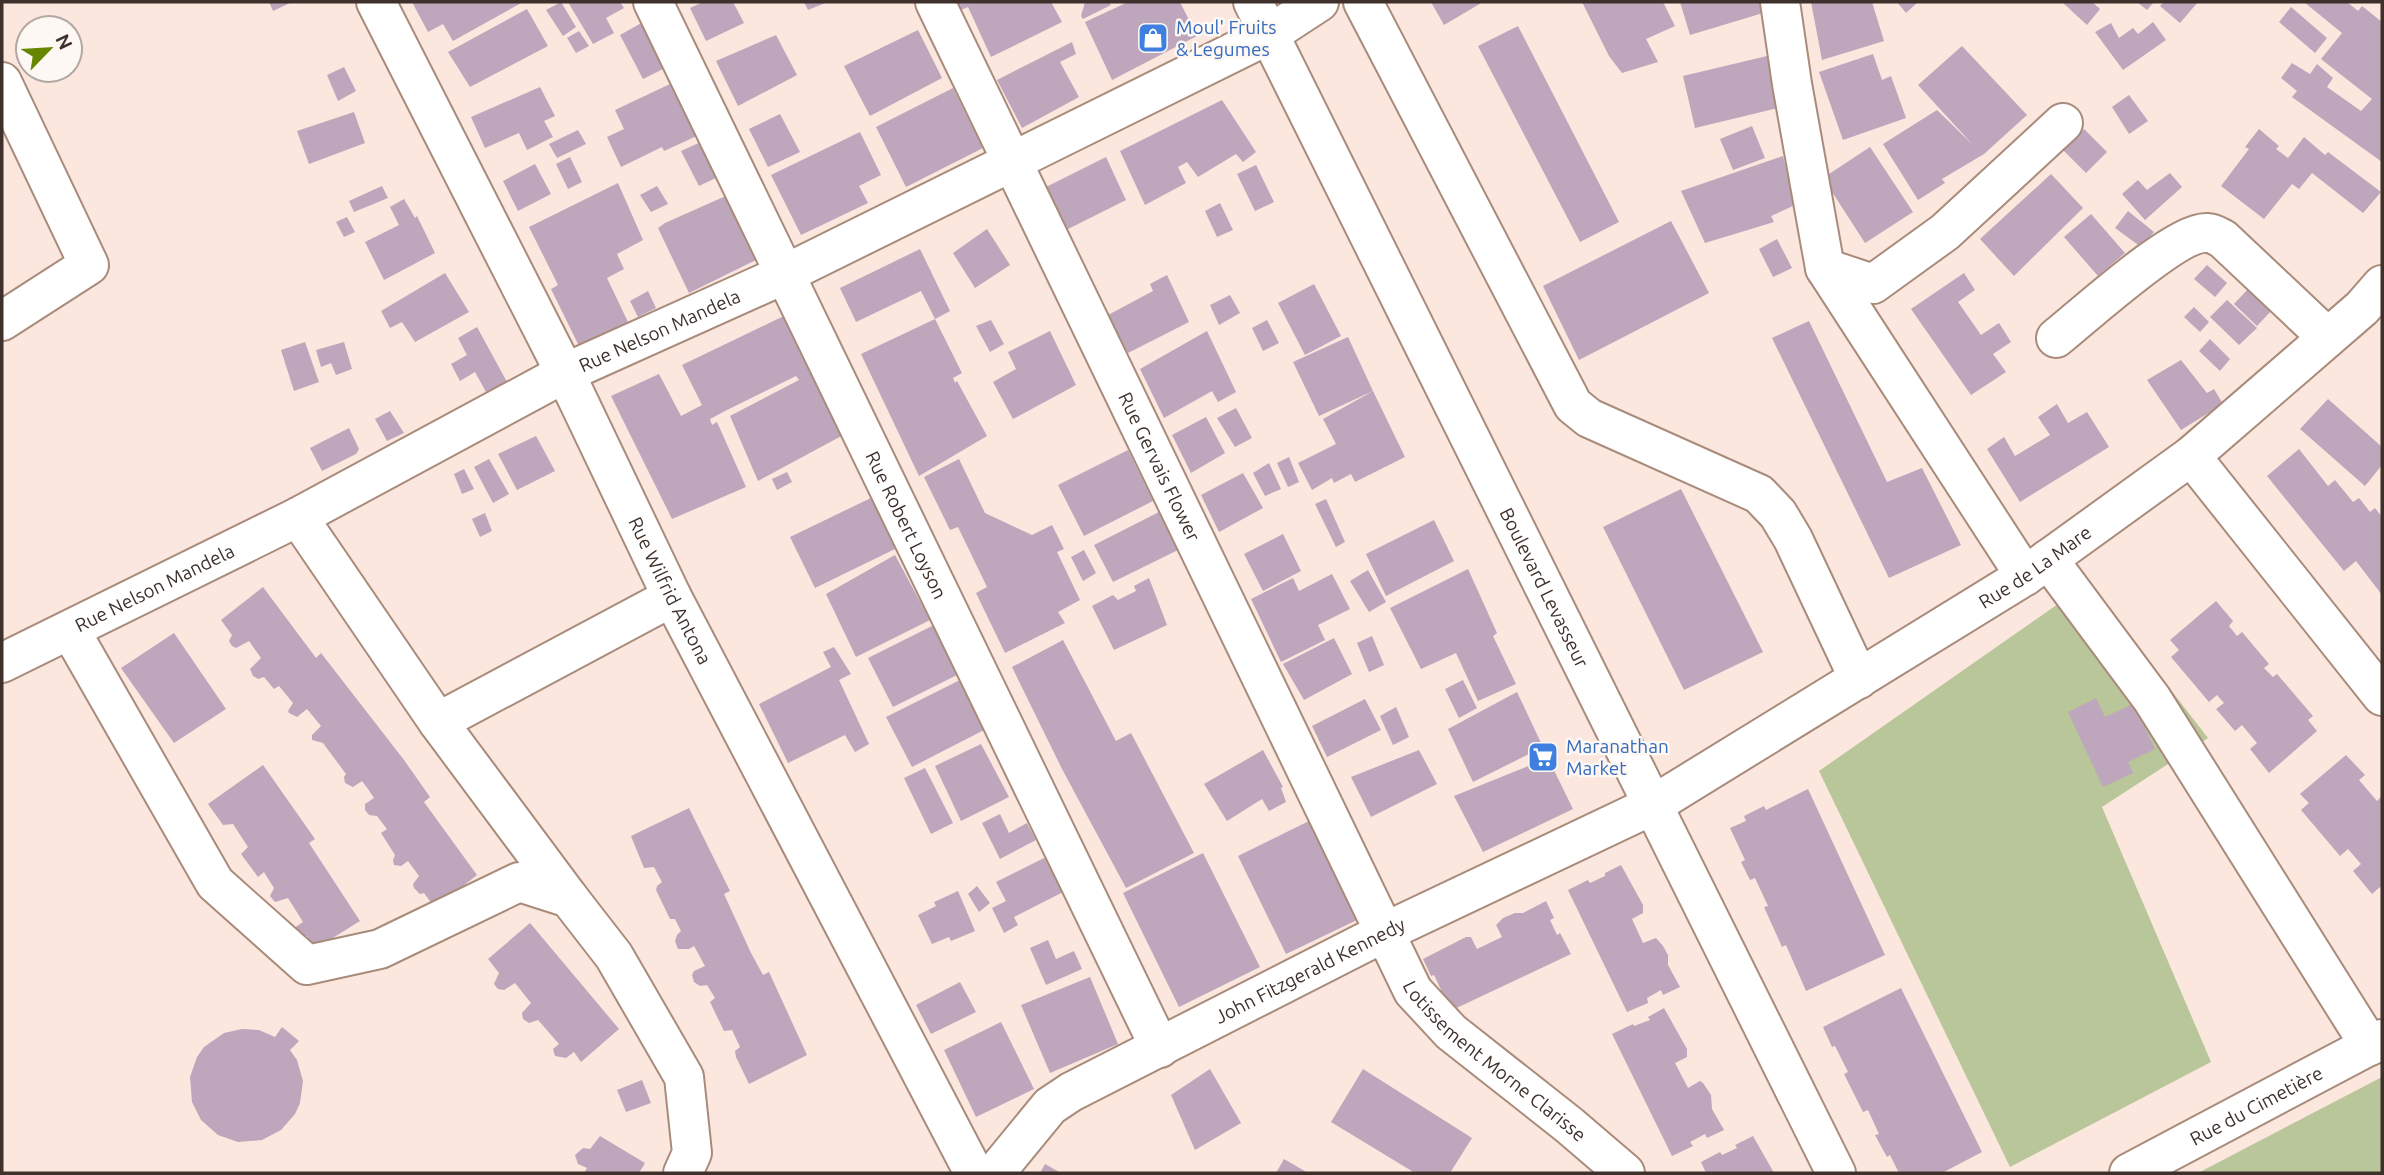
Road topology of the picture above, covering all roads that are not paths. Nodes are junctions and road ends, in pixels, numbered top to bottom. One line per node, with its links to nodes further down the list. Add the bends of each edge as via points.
1 (376, 2): 17 (street, Rue Wilfrid Antona)
2 (653, 2): 12 (street, Rue Robert Loyson)
3 (936, 2): 10 (street, Rue Gervais Flower)
4 (1319, 2): 7 (street, Rue Nelson Mandela)
5 (1363, 2): 25 (street, via 1573,405 1589,418 1759,494 1793,539)
6 (1780, 2): 11 (street)
7 (1262, 18): 10 (street, Rue Nelson Mandela); 27 (street, Boulevard Levasseur)
8 (2, 82): 14 (street, via 89,265)
9 (2063, 123): 11 (street, via 1945,232 1873,284)
10 (1012, 161): 12 (street, Rue Nelson Mandela); 29 (street, Rue Gervais Flower)
11 (1825, 268): 20 (street)
12 (785, 274): 17 (street, Rue Nelson Mandela); 31 (street, Rue Robert Loyson)
13 (2376, 306): 15 (street, Rue de La Mare)
14 (2, 321)
15 (2327, 337): 16 (street, via 2224,239 2208,233 2189,236 2167,249); 18 (street, Rue de La Mare)
16 (2056, 338)
17 (565, 373): 19 (street, Rue Nelson Mandela); 21 (street, Rue Wilfrid Antona)
18 (2191, 456): 20 (street, Rue de La Mare); 24 (street)
19 (298, 517): 22 (street, Rue Nelson Mandela); 26 (street)
20 (2036, 567): 25 (street, Rue de La Mare); 30 (street, via 2152,699)
21 (672, 597): 26 (street); 33 (street, Rue Wilfrid Antona)
22 (70, 630): 23 (street, Rue Nelson Mandela); 28 (street, via 215,883 307,965 380,949 519,882)
23 (4, 658)
24 (2376, 676)
25 (1859, 679): 27 (street, Rue de La Mare)
26 (438, 722): 28 (street)
27 (1653, 805): 29 (street, John Fitzgerald Kennedy); 36 (street, Boulevard Levasseur)
28 (569, 898): 32 (street, via 614,956 684,1077 692,1153)
29 (1383, 933): 31 (street, John Fitzgerald Kennedy); 35 (street, Lotissement Morne Clarisse, via 1413,991 1451,1032)
30 (2376, 1043): 37 (street, Rue du Cimetière)
31 (1160, 1048): 34 (street, John Fitzgerald Kennedy, via 1050,1106)
32 (683, 1173)
33 (974, 1173)
34 (995, 1173)
35 (1625, 1173)
36 (1836, 1173)
37 (2129, 1173)

